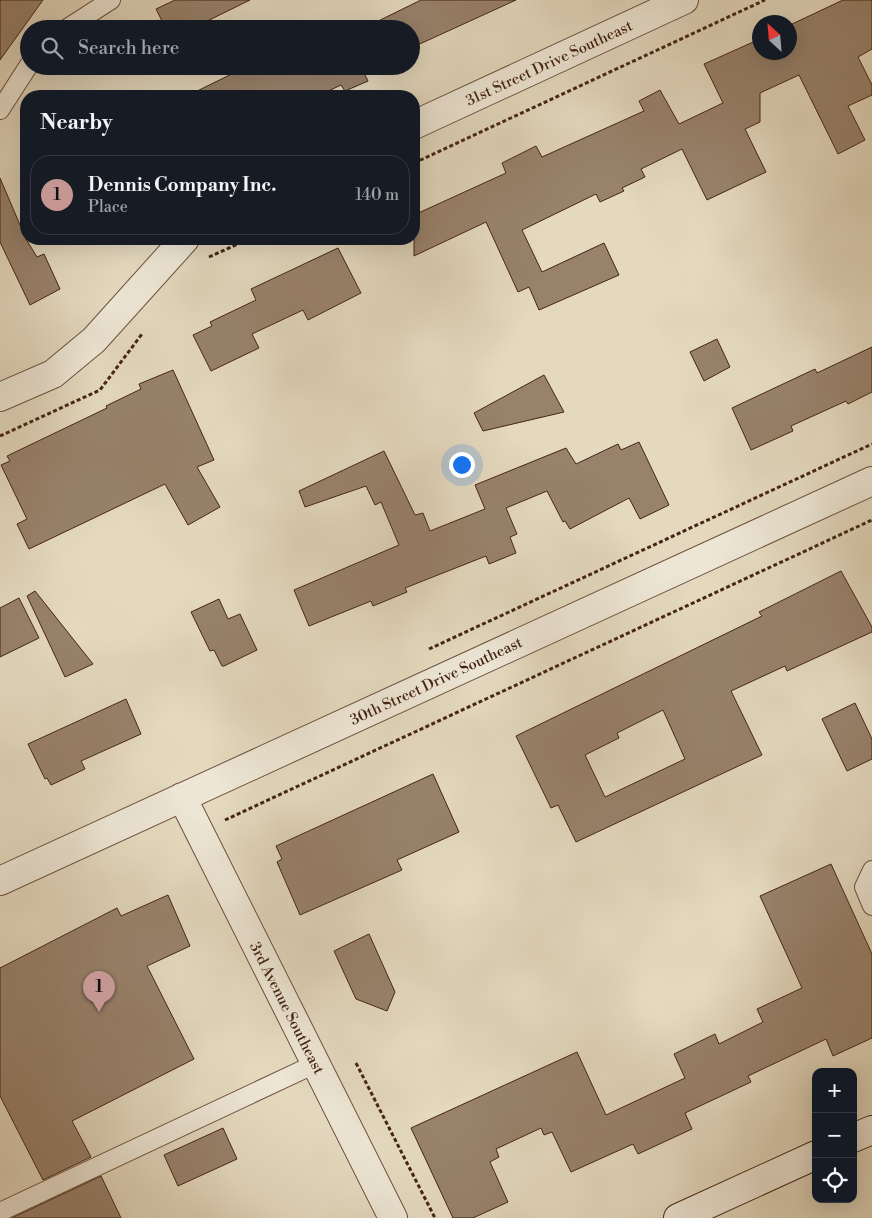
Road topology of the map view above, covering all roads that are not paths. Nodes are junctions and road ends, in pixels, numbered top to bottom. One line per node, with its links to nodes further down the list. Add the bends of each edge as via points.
1 (111, 0): 3 (lane)
2 (684, 0): 6 (street, 31st Street Drive Southeast)
3 (80, 20)
4 (23, 75): 5 (lane)
5 (0, 110)
6 (420, 122)
7 (180, 245): 8 (street, via 94,340 53,374)
8 (0, 397)
9 (872, 481): 10 (street, 30th Street Drive Southeast)
10 (182, 797): 12 (street, 30th Street Drive Southeast); 14 (street, 3rd Avenue Southeast)
11 (872, 870): 13 (lane, via 864,887)
12 (0, 881)
13 (872, 906)
14 (315, 1064): 18 (lane); 19 (street, 3rd Avenue Southeast)
15 (872, 1130): 16 (street)
16 (857, 1136)
17 (812, 1157): 20 (street)
18 (0, 1212)
19 (393, 1218)
20 (678, 1218)

